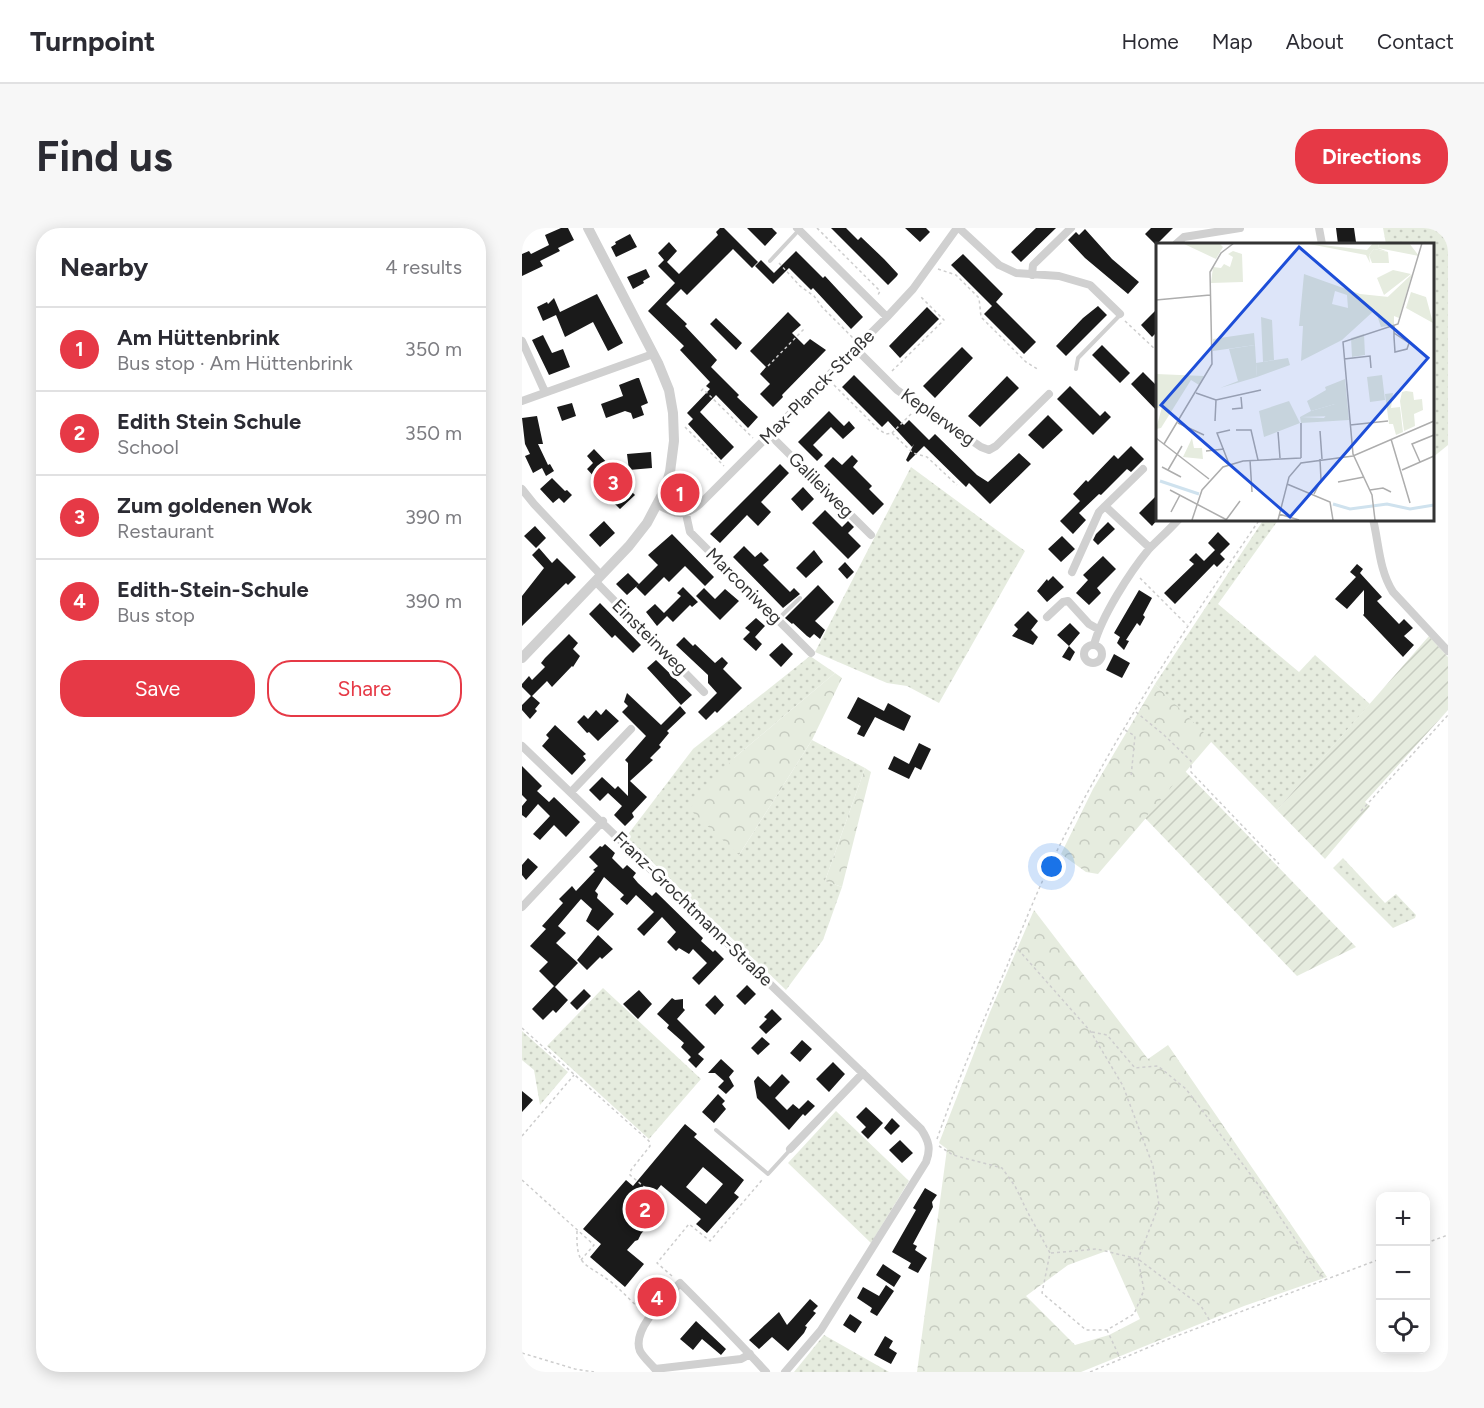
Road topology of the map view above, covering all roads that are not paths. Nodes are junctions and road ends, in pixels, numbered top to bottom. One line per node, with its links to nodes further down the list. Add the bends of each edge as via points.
1 (588, 228): 15 (street)
2 (958, 228): 10 (street, via 999,265); 12 (street, Max-Planck-Straße)
3 (1071, 228): 10 (street, via 1033,265)
4 (1240, 228): 7 (street, via 1184,237)
5 (1319, 228): 8 (street)
6 (798, 229): 9 (lane); 12 (street)
7 (1177, 243)
8 (1322, 243)
9 (771, 259)
10 (1032, 275): 11 (street, via 1059,276 1090,285)
11 (1120, 314): 16 (lane, via 1078,358)
12 (887, 317): 14 (street, Max-Planck-Straße)
13 (522, 341): 17 (street)
14 (858, 347): 18 (street, Keplerweg, via 897,390 989,450); 20 (street, Max-Planck-Straße)
15 (653, 354): 17 (street); 22 (street, via 669,390 673,413 675,441)
16 (1076, 369)
17 (545, 392): 19 (street)
18 (1049, 394)
19 (522, 400)
20 (770, 435): 24 (street, Max-Planck-Straße); 30 (street, Galileiweg)
21 (1143, 469): 26 (street)
22 (670, 472): 24 (lane, via 676,474); 25 (street)
23 (522, 489): 33 (street, Einsteinweg)
24 (700, 504): 27 (street, Max-Planck-Straße)
25 (658, 505): 27 (street, via 673,513); 33 (street, via 647,524)
26 (1105, 506): 31 (street); 32 (street)
27 (686, 514): 36 (street, Marconiweg, via 690,532)
28 (1178, 520): 31 (street)
29 (1373, 520): 39 (street, via 1386,581)
30 (871, 535)
31 (1150, 548): 37 (street)
32 (1072, 572)
33 (598, 578): 41 (street); 42 (street, Einsteinweg)
34 (800, 598): 36 (lane)
35 (1047, 617): 37 (street, via 1068,602)
36 (778, 620): 40 (street, Marconiweg)
37 (1098, 629): 38 (street)
38 (1094, 645)
39 (1448, 651)
40 (811, 653)
41 (522, 658)
42 (704, 692)
43 (631, 729): 45 (street)
44 (522, 746): 45 (street, Franz-Grochtmann-Straße)
45 (571, 792): 46 (street, Franz-Grochtmann-Straße)
46 (603, 821): 47 (street); 48 (street, Franz-Grochtmann-Straße)
47 (522, 907)
48 (863, 1073): 50 (street); 53 (street, Franz-Grochtmann-Straße, via 921,1129 929,1154 821,1330)
49 (716, 1130): 50 (lane, via 768,1174)
50 (790, 1149)
51 (750, 1354): 51 (street, via 741,1359 655,1369 641,1352 639,1335 680,1283); 52 (street)
52 (766, 1372)
53 (785, 1372)

